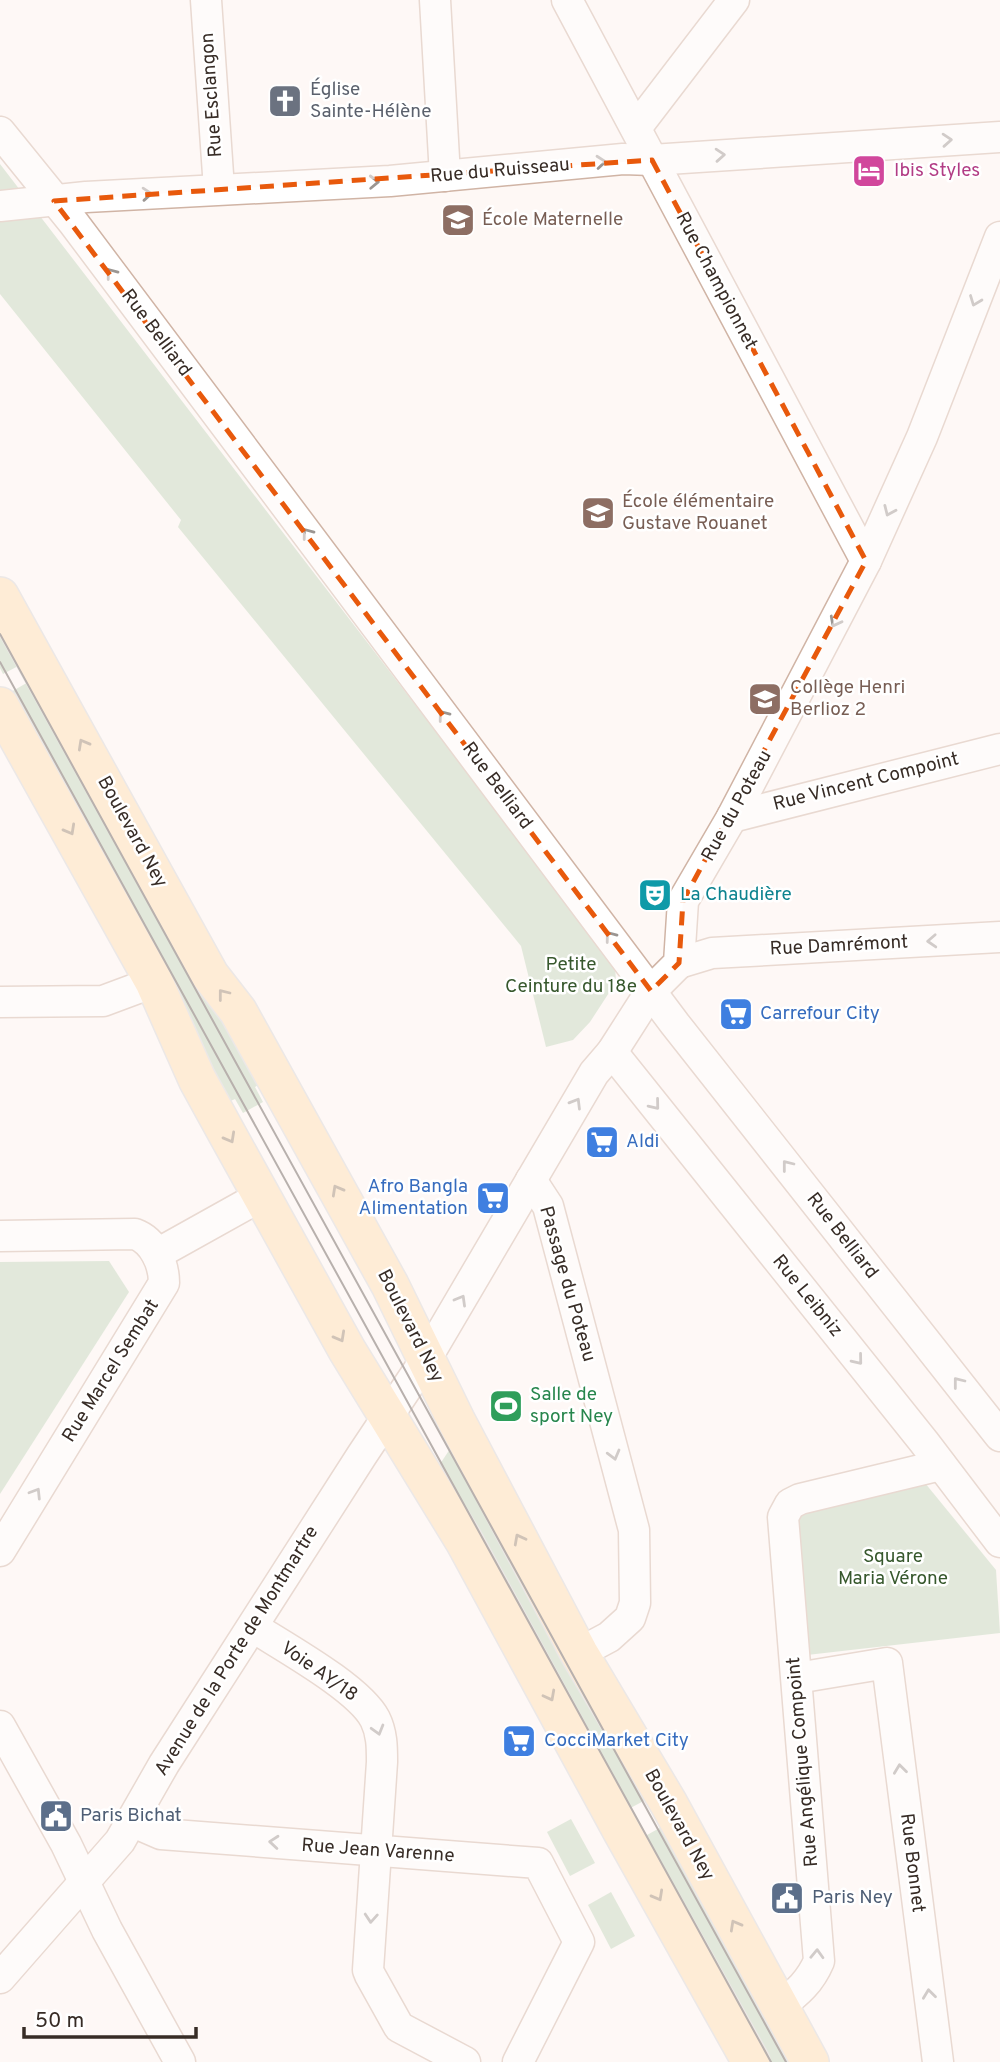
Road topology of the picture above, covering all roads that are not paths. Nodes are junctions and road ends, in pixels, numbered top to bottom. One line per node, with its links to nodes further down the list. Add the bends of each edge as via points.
1 (206, 0): 10 (street, Rue Esclangon)
2 (435, 0): 9 (street)
3 (567, 0): 5 (street, Rue Championnet)
4 (734, 0): 5 (street)
5 (636, 128): 8 (street, Rue Championnet)
6 (0, 132): 11 (street, Rue Belliard)
7 (1000, 137): 8 (street, Rue du Ruisseau, one-way to 7)
8 (652, 160): 9 (street, Rue du Ruisseau, one-way to 8); 14 (street, Rue Championnet)
9 (445, 176): 10 (street, Rue du Ruisseau, one-way to 9)
10 (219, 189): 11 (street, Rue du Ruisseau, one-way to 10)
11 (42, 202): 12 (street, Rue du Ruisseau); 22 (street, Rue Belliard, one-way to 11, via 81,233)
12 (0, 205)
13 (1000, 237): 14 (street, Rue du Poteau, one-way to 14, via 922,437)
14 (866, 561): 18 (street, Rue du Poteau, one-way to 18)
15 (0, 596): 29 (main road, Boulevard Ney, one-way to 15, via 238,1011 210,975)
16 (0, 706): 21 (main road, one-way to 21)
17 (1000, 749): 18 (street, Rue Vincent Compoint)
18 (732, 817): 20 (street, Rue du Poteau, via 683,901)
19 (1000, 937): 20 (street, Rue Damrémont, one-way to 20, via 712,953)
20 (679, 963): 22 (street)
21 (154, 982): 23 (street, via 103,1000); 26 (main road, one-way to 26, via 197,1079)
22 (651, 991): 24 (street); 31 (street, Rue Belliard, one-way to 22)
23 (0, 1002)
24 (612, 1052): 25 (street, one-way to 24, via 594,1073); 32 (street, Rue Leibniz, one-way to 32)
25 (531, 1180): 29 (street, one-way to 25); 36 (street, Passage du Poteau, one-way to 36, via 548,1206 634,1531 635,1603 630,1618 609,1637)
26 (261, 1196): 28 (street); 30 (main road, one-way to 30)
27 (0, 1236): 28 (street, via 135,1234)
28 (157, 1254): 34 (street, Rue Marcel Sembat, one-way to 28, via 162,1290 164,1277)
29 (426, 1359): 30 (street); 36 (main road, Boulevard Ney, one-way to 29)
30 (388, 1416): 35 (street, Avenue de la Porte de Montmartre); 47 (main road, one-way to 47, via 498,1601)
31 (1000, 1436)
32 (942, 1465): 33 (street, Rue Leibniz); 37 (street, Rue Angélique Compoint, via 790,1504 783,1517)
33 (1000, 1542)
34 (0, 1551)
35 (253, 1627): 39 (street, Avenue de la Porte de Montmartre); 40 (street, Voie AY/18, one-way to 40, via 348,1689 374,1717 382,1744)
36 (579, 1653): 43 (main road, Boulevard Ney, one-way to 36)
37 (797, 1678): 43 (street, Rue Angélique Compoint, one-way to 37, via 804,1988 819,1961); 49 (street, Rue Bonnet, one-way to 37, via 887,1663)
38 (0, 1726): 41 (street)
39 (131, 1821): 40 (street, Rue Jean Varenne, one-way to 39, via 162,1834); 41 (street, Avenue de la Porte de Montmartre)
40 (376, 1850): 45 (street, Voie AY/18, one-way to 45, via 370,1975 399,2027); 46 (street, Rue Jean Varenne, via 538,1863 579,1942)
41 (84, 1883): 42 (street, Avenue de la Porte de Montmartre); 44 (street)
42 (0, 1978)
43 (780, 2006): 48 (main road, Boulevard Ney)
44 (180, 2062)
45 (465, 2062)
46 (518, 2062)
47 (751, 2062)
48 (810, 2062)
49 (938, 2062)

